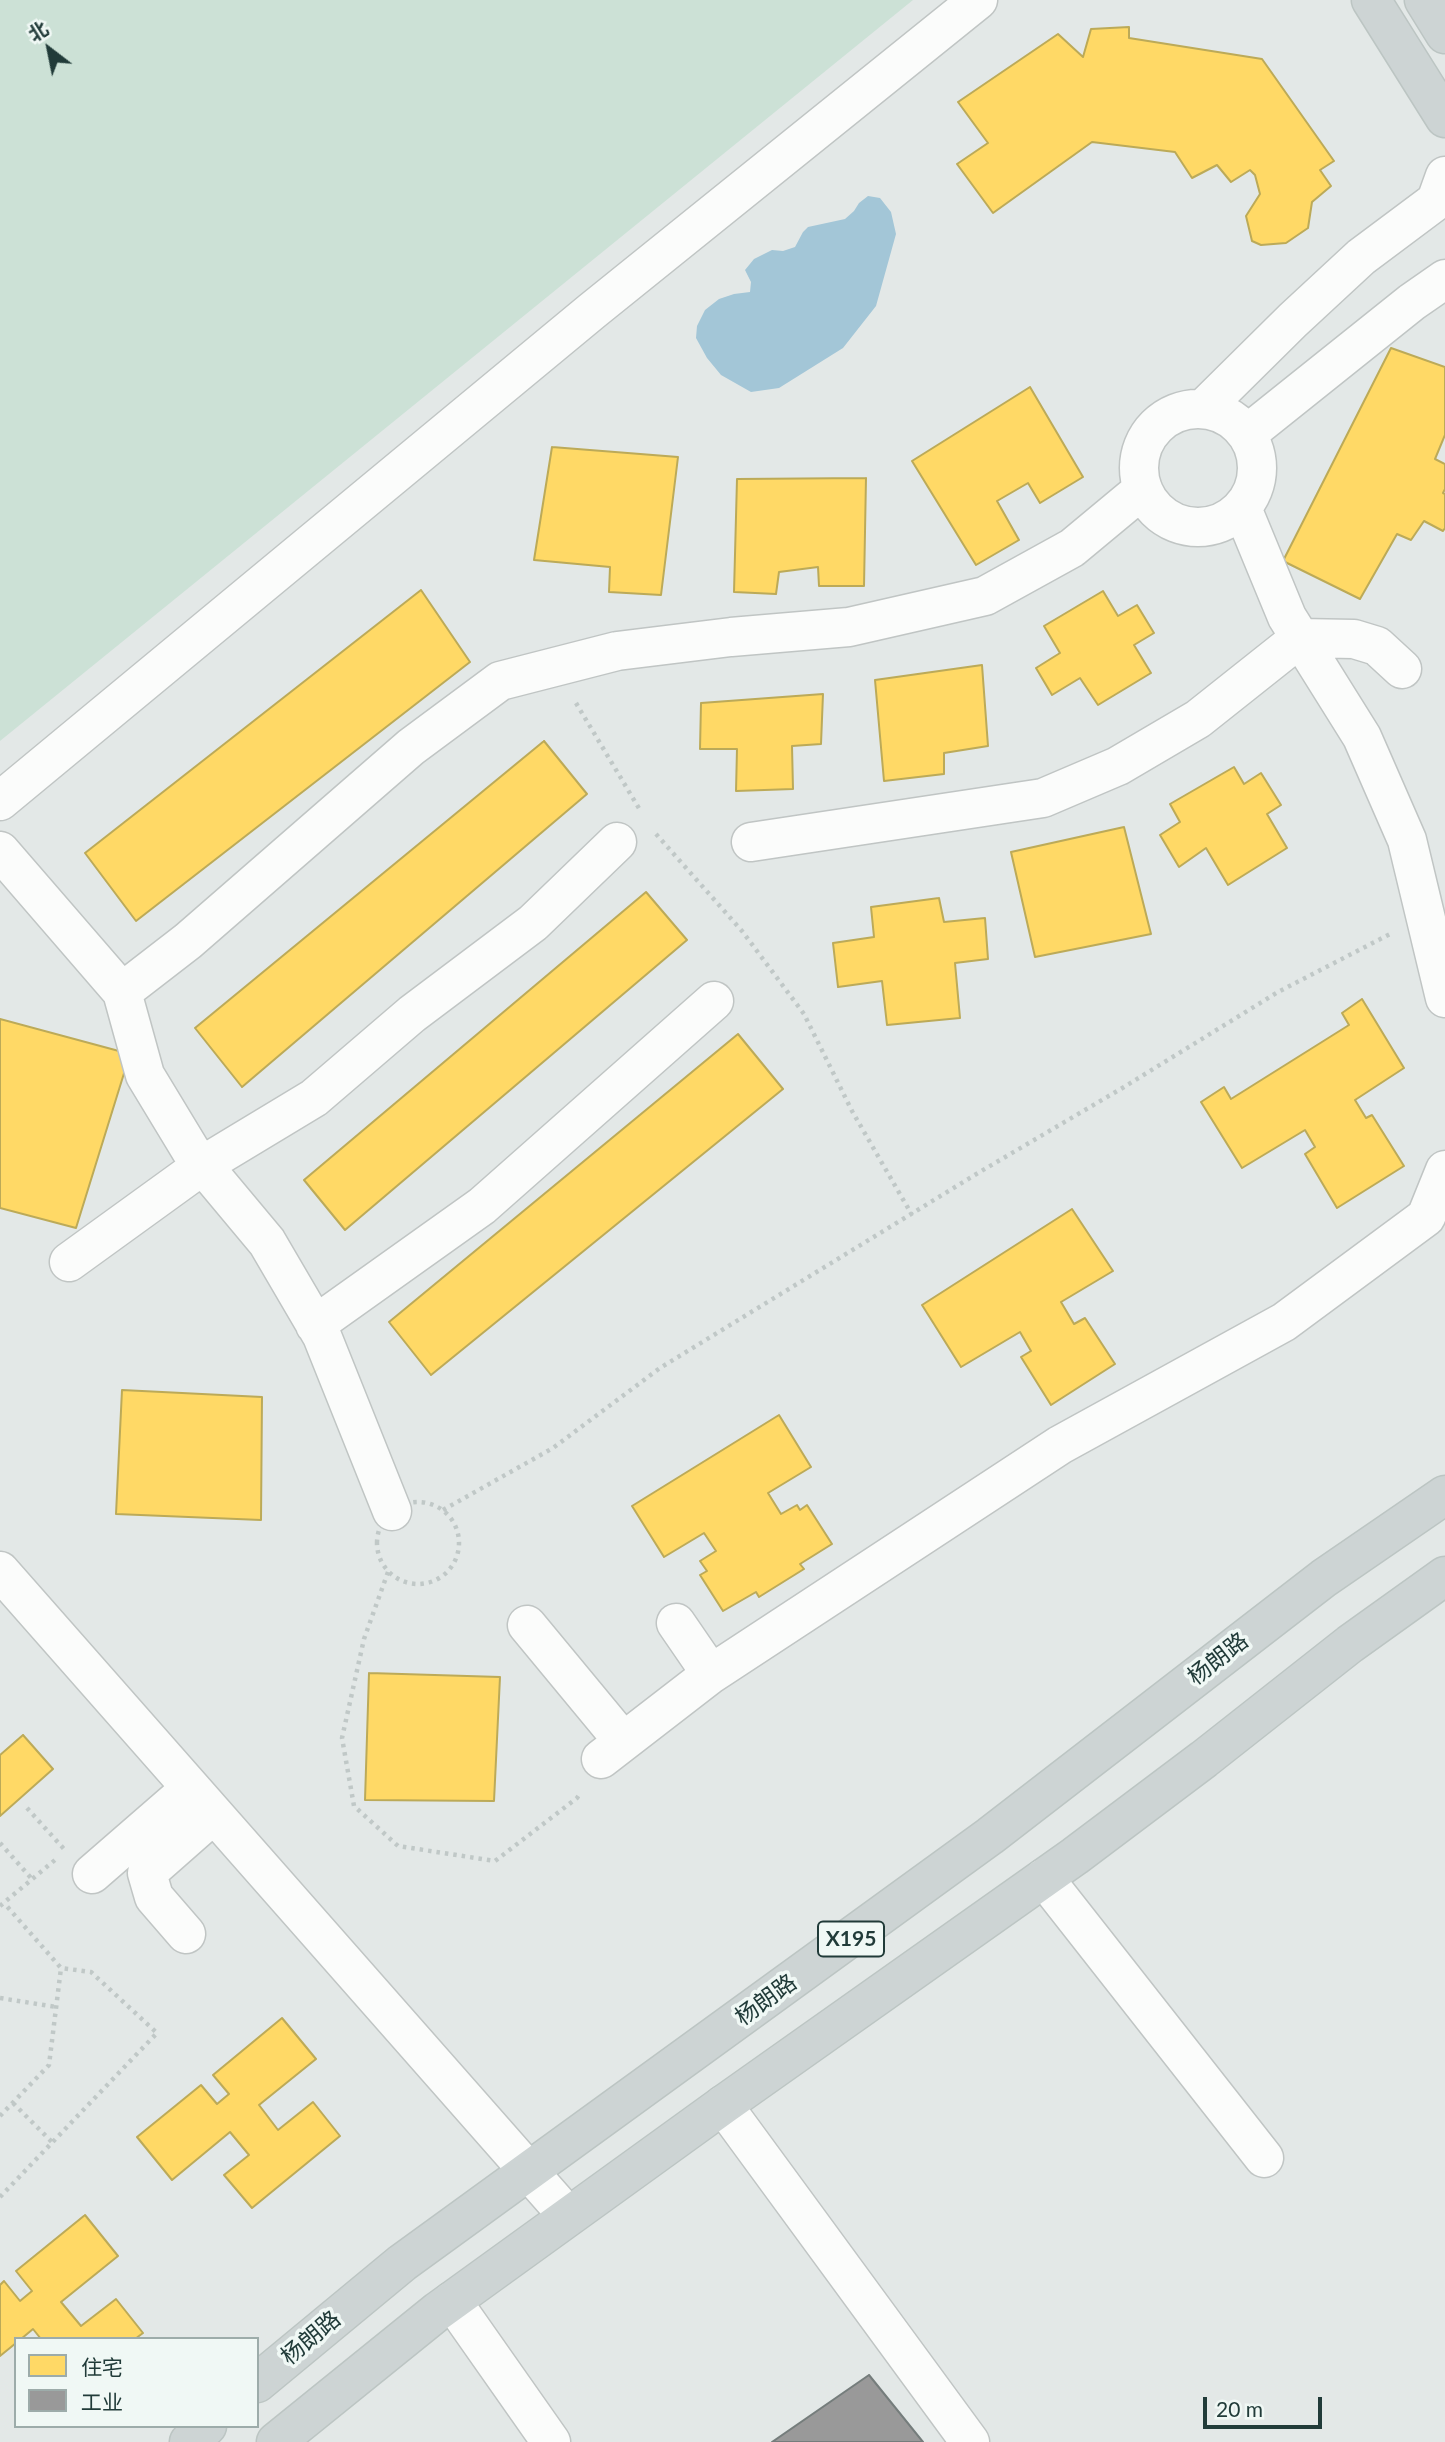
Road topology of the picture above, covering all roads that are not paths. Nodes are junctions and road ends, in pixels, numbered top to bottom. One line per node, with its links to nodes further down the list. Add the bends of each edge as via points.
1 (978, 0): 14 (street, via 602,303)
2 (1371, 0): 5 (main road)
3 (1424, 0): 4 (main road)
4 (1445, 34)
5 (1445, 118)
6 (1445, 176): 8 (street, via 1436,201 1361,257)
7 (1445, 279): 9 (street)
8 (1203, 409): 9 (street, via 1220,413); 10 (street, via 1165,419 1150,433 1139,470)
9 (1247, 434): 11 (street, via 1256,452 1257,472 1253,491)
10 (1143, 489): 11 (street, via 1153,507 1187,526 1207,527); 18 (street, via 1072,548 985,596 849,626 617,651 500,681 433,730 188,941)
11 (1242, 508): 12 (street)
12 (1300, 638): 13 (street, via 1354,639 1377,646); 16 (street, via 1198,719 1118,766 1043,798); 19 (street, via 1362,737 1406,840)
13 (1402, 669)
14 (0, 801)
15 (639, 830): 21 (street, via 533,923 412,1014 314,1098)
16 (751, 842)
17 (0, 851): 18 (street)
18 (122, 992): 21 (street, via 145,1074)
19 (1445, 998)
20 (714, 1001): 24 (street, via 482,1206)
21 (203, 1165): 23 (street); 24 (street, via 267,1242)
22 (1445, 1170): 31 (street, via 1426,1217 1284,1322 1060,1445)
23 (69, 1262)
24 (315, 1325): 26 (street)
25 (1445, 1495): 38 (main road, 杨朗路 / X195, via 1324,1578 784,1988)
26 (392, 1511)
27 (0, 1571): 32 (street)
28 (1445, 1576): 34 (main road, X195)
29 (676, 1623): 31 (street)
30 (527, 1625): 31 (street, via 612,1750)
31 (711, 1674)
32 (203, 1801): 33 (street); 35 (street, via 147,1873 154,1897); 38 (street)
33 (81, 1865)
34 (1044, 1878): 36 (main road, X195); 37 (street)
35 (186, 1934)
36 (723, 2105): 39 (main road, X195); 46 (street)
37 (1264, 2158)
38 (528, 2170): 39 (street); 41 (main road, 杨朗路 / X195, via 402,2263)
39 (568, 2216): 40 (main road, X195)
40 (452, 2301): 44 (main road, X195); 45 (street)
41 (259, 2381)
42 (205, 2428): 43 (main road)
43 (189, 2442)
44 (276, 2442)
45 (551, 2442)
46 (970, 2442)

